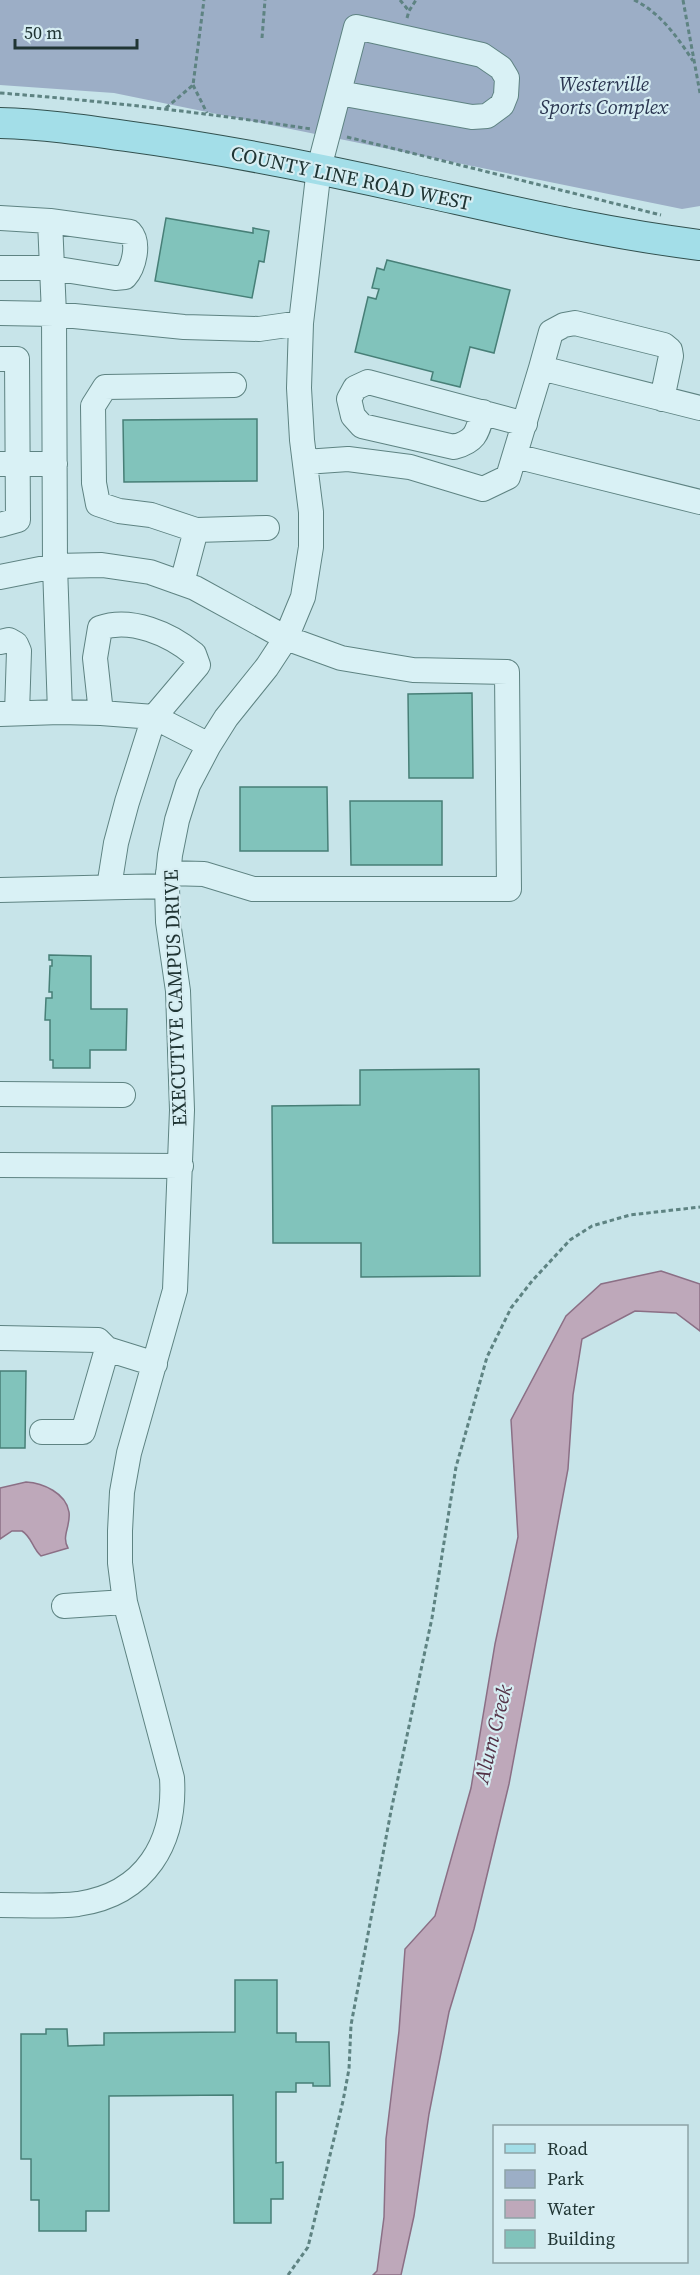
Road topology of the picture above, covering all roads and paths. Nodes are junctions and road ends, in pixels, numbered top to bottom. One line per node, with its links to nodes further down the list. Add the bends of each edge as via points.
1 (204, 0): 9 (path)
2 (265, 0): 7 (path)
3 (400, 0): 6 (path)
4 (634, 0): 8 (path, via 660,19)
5 (683, 0): 8 (path)
6 (409, 11)
7 (262, 38)
8 (694, 63): 11 (path)
9 (193, 85): 12 (path); 13 (path)
10 (339, 93): 10 (street, EXECUTIVE CAMPUS DRIVE, via 356,27 482,55 501,68 507,78 502,105 488,116 472,117); 15 (street, EXECUTIVE CAMPUS DRIVE)
11 (700, 93)
12 (165, 108)
13 (207, 113)
14 (0, 123): 15 (main road, COUNTY LINE ROAD WEST, via 172,142)
15 (320, 168): 18 (main road, COUNTY LINE ROAD WEST, via 520,214); 23 (street, EXECUTIVE CAMPUS DRIVE)
16 (0, 218): 17 (street)
17 (50, 221): 20 (street); 20 (street, via 130,232 136,242 131,270 125,277)
18 (692, 244)
19 (0, 268): 20 (street)
20 (52, 268): 22 (street)
21 (0, 313): 22 (street)
22 (54, 314): 23 (street, via 184,327 259,329); 34 (street)
23 (301, 323): 32 (street, EXECUTIVE CAMPUS DRIVE, via 299,388)
24 (0, 359): 33 (street, via 17,358)
25 (541, 368): 27 (street); 27 (street, via 551,332 564,325 575,323 664,345 671,356); 30 (street)
26 (234, 385): 38 (street, via 105,387 93,406 98,504 152,515)
27 (662, 399): 28 (street)
28 (700, 408)
29 (483, 412): 29 (street, via 368,382 355,388 349,399 352,416 362,426 454,447 477,435); 30 (street)
30 (525, 423): 31 (street)
31 (515, 456): 32 (street, via 508,477 483,489 410,467 348,459); 35 (street)
32 (305, 462): 42 (street, EXECUTIVE CAMPUS DRIVE, via 311,546 303,597)
33 (9, 464): 34 (street); 36 (street, via 18,520)
34 (55, 464): 39 (street)
35 (700, 502)
36 (0, 525)
37 (267, 528): 38 (street)
38 (196, 530): 41 (street)
39 (55, 566): 40 (street); 41 (street, via 102,565 150,572); 44 (street)
40 (0, 577)
41 (182, 583): 42 (street)
42 (286, 638): 48 (street, EXECUTIVE CAMPUS DRIVE); 49 (street, via 341,658 413,670 507,672 509,889 253,889 204,874)
43 (0, 642): 45 (street, via 9,640 19,651)
44 (60, 712): 45 (street); 46 (street)
45 (8, 713)
46 (101, 713): 47 (street); 47 (street, via 95,658 97,639 100,628 113,623 161,634 194,654 198,665)
47 (154, 717): 48 (street); 50 (street, via 116,843)
48 (209, 745): 49 (street, EXECUTIVE CAMPUS DRIVE, via 188,785 177,820)
49 (168, 879): 50 (street); 55 (street, EXECUTIVE CAMPUS DRIVE, via 168,922 178,991)
50 (109, 887): 51 (street)
51 (0, 890)
52 (0, 1094): 53 (street)
53 (123, 1095)
54 (0, 1165): 55 (street)
55 (181, 1166): 59 (street, EXECUTIVE CAMPUS DRIVE, via 174,1290)
56 (700, 1207): 64 (path, via 630,1215 592,1226 570,1240 511,1308 484,1366 456,1467 432,1618 351,2025 343,2101 308,2247)
57 (0, 1338): 58 (street, via 98,1340)
58 (107, 1349): 59 (street); 60 (street, via 83,1432)
59 (155, 1364): 61 (street, EXECUTIVE CAMPUS DRIVE, via 129,1454 123,1492 120,1552)
60 (42, 1432)
61 (125, 1602): 62 (street); 63 (street, EXECUTIVE CAMPUS DRIVE, via 172,1778 174,1801 162,1845 155,1860 135,1879 97,1900 64,1905)
62 (64, 1606)
63 (0, 1905)
64 (288, 2275)

